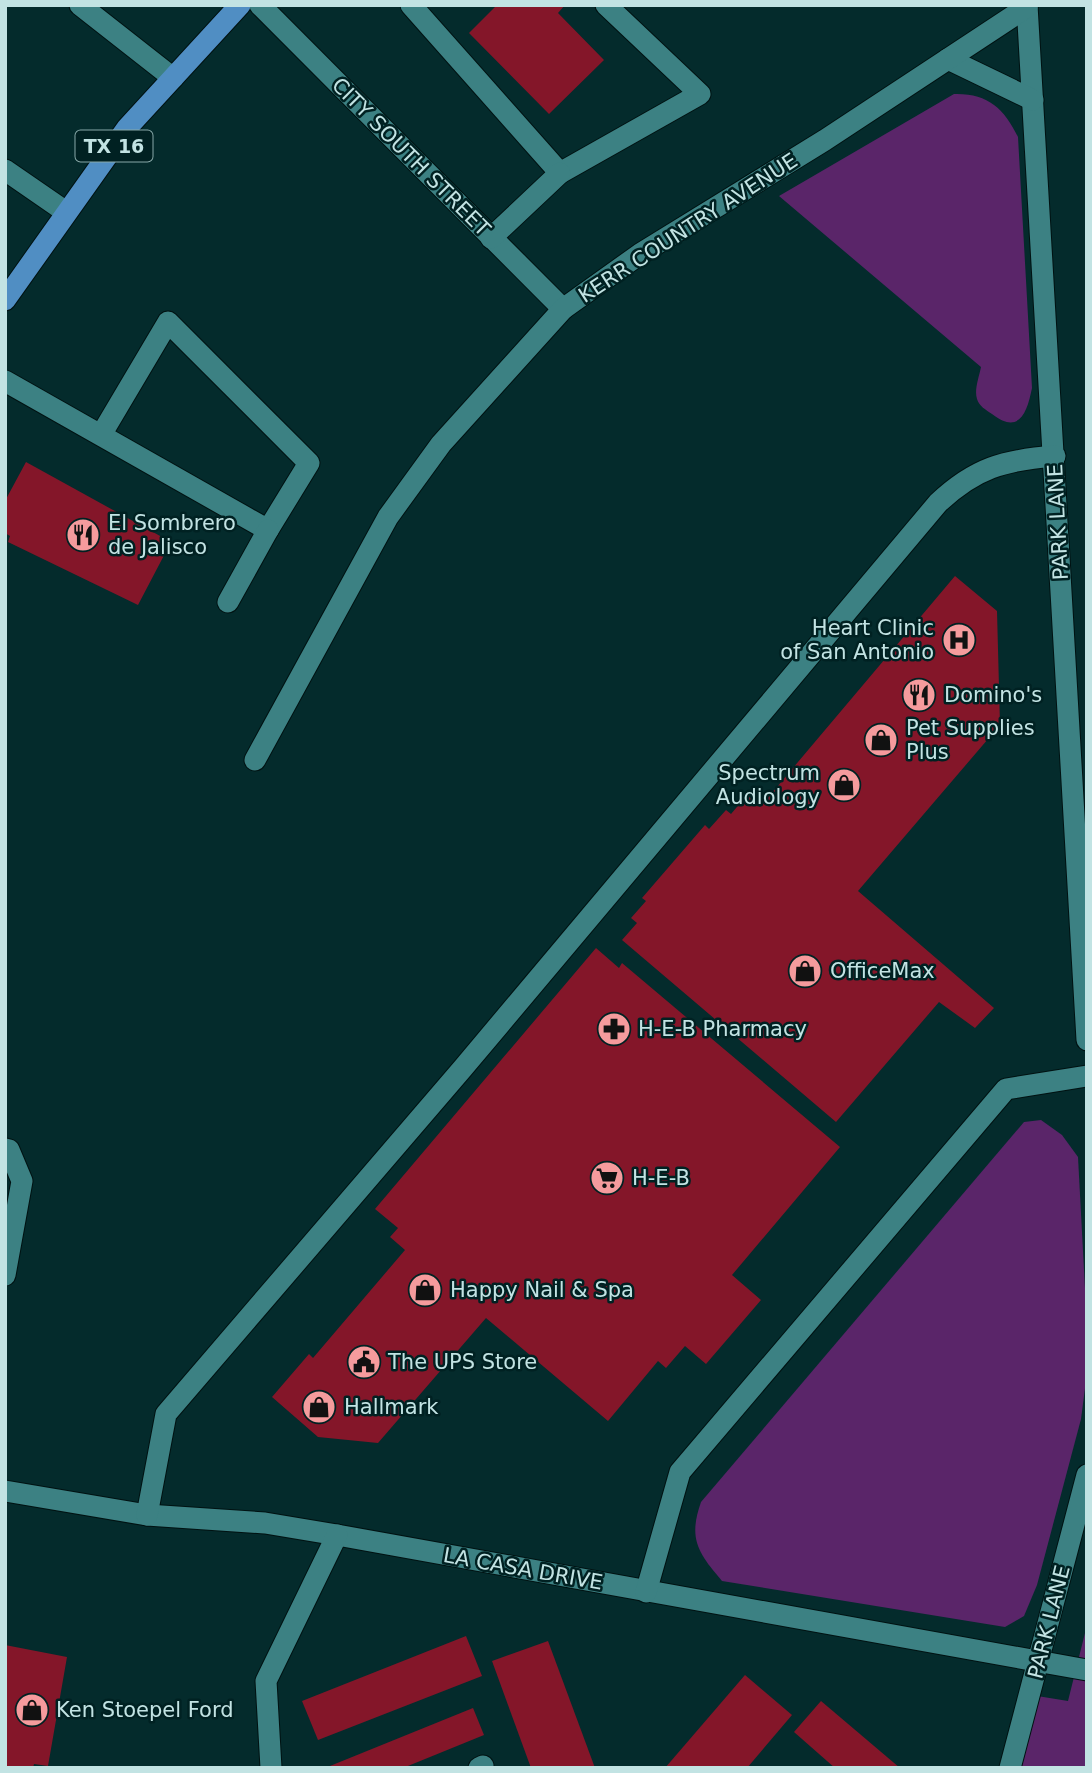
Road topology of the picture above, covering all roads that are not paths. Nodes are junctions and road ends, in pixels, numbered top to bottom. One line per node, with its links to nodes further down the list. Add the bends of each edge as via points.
1 (80, 5): 8 (street)
2 (240, 5): 8 (main road, TX 16)
3 (260, 5): 13 (street, CITY SOUTH STREET)
4 (411, 5): 11 (street)
5 (606, 5): 11 (street, via 699,94)
6 (1027, 6): 7 (street, KERR COUNTRY AVENUE); 9 (street, PARK LANE)
7 (948, 59): 9 (street); 15 (street, KERR COUNTRY AVENUE, via 640,254)
8 (173, 78): 12 (main road, TX 16, via 127,128)
9 (1033, 100): 18 (street, PARK LANE)
10 (5, 170): 12 (street)
11 (560, 173): 13 (street)
12 (66, 212): 14 (main road, TX 16)
13 (491, 238): 15 (street, CITY SOUTH STREET)
14 (5, 300)
15 (563, 309): 21 (street, KERR COUNTRY AVENUE, via 442,444 388,517)
16 (5, 381): 17 (street)
17 (101, 435): 19 (street); 19 (street, via 168,322 309,463)
18 (1055, 456): 22 (street, PARK LANE); 29 (street, via 1015,459 982,470 937,503 166,1414)
19 (268, 530): 20 (street)
20 (228, 602)
21 (254, 760)
22 (1087, 1040)
23 (1087, 1076): 31 (street, via 1006,1089 680,1472)
24 (5, 1149): 25 (street, via 22,1181)
25 (10, 1211): 26 (street)
26 (5, 1275)
27 (1087, 1475): 32 (street, PARK LANE)
28 (5, 1491): 29 (street, LA CASA DRIVE)
29 (147, 1515): 30 (street, LA CASA DRIVE, via 265,1523)
30 (338, 1535): 31 (street, LA CASA DRIVE); 34 (street, via 266,1681)
31 (646, 1592): 32 (street, LA CASA DRIVE)
32 (1040, 1660): 33 (street, LA CASA DRIVE); 35 (street, PARK LANE)
33 (1087, 1670)
34 (271, 1768)
35 (1010, 1768)

